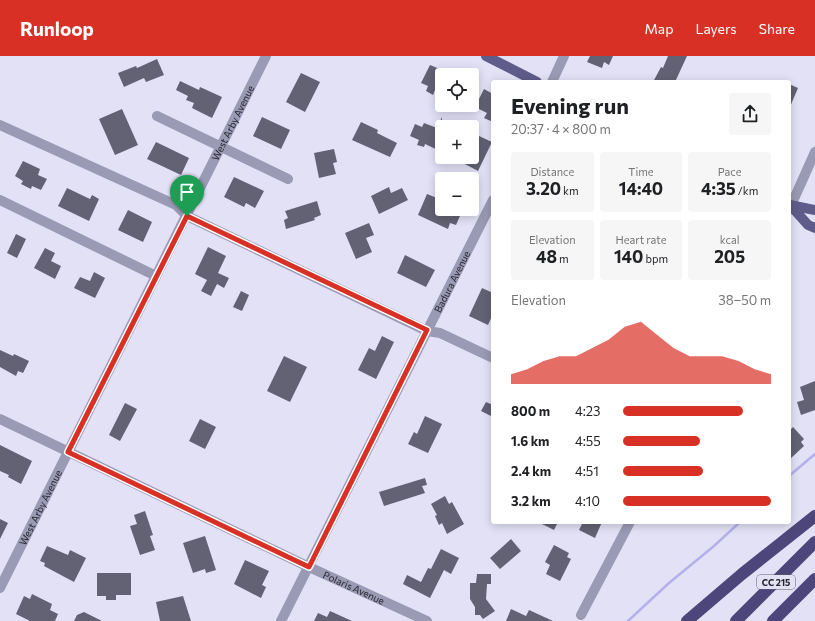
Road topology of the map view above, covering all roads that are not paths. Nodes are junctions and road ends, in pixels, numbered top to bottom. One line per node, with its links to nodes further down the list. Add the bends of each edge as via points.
1 (266, 56): 8 (street, West Arby Avenue)
2 (486, 56): 4 (main road)
3 (564, 56): 5 (street)
4 (533, 80)
5 (553, 80)
6 (157, 116): 8 (street)
7 (0, 125): 17 (street, via 176,205)
8 (221, 147): 10 (street); 17 (street, West Arby Avenue)
9 (815, 152): 13 (street)
10 (288, 179)
11 (0, 200): 19 (street)
12 (491, 204): 20 (street, Badura Avenue)
13 (791, 205)
14 (791, 207): 16 (main road)
15 (791, 208): 18 (main road, via 808,225)
16 (815, 210)
17 (187, 216): 19 (street, West Arby Avenue); 20 (street)
18 (815, 228)
19 (156, 276): 23 (street, West Arby Avenue)
20 (427, 330): 21 (street, via 440,333); 27 (street, Badura Avenue)
21 (491, 357)
22 (0, 419): 23 (street, Polaris Avenue)
23 (68, 452): 27 (street, Polaris Avenue); 29 (street, West Arby Avenue)
24 (815, 516): 33 (highway)
25 (629, 524): 30 (street)
26 (815, 542): 34 (highway, CC 215)
27 (309, 567): 31 (street, Badura Avenue); 32 (street, Polaris Avenue)
28 (815, 579): 35 (highway, CC 215)
29 (0, 588)
30 (581, 615)
31 (281, 621)
32 (427, 621)
33 (687, 621)
34 (736, 621)
35 (773, 621)

